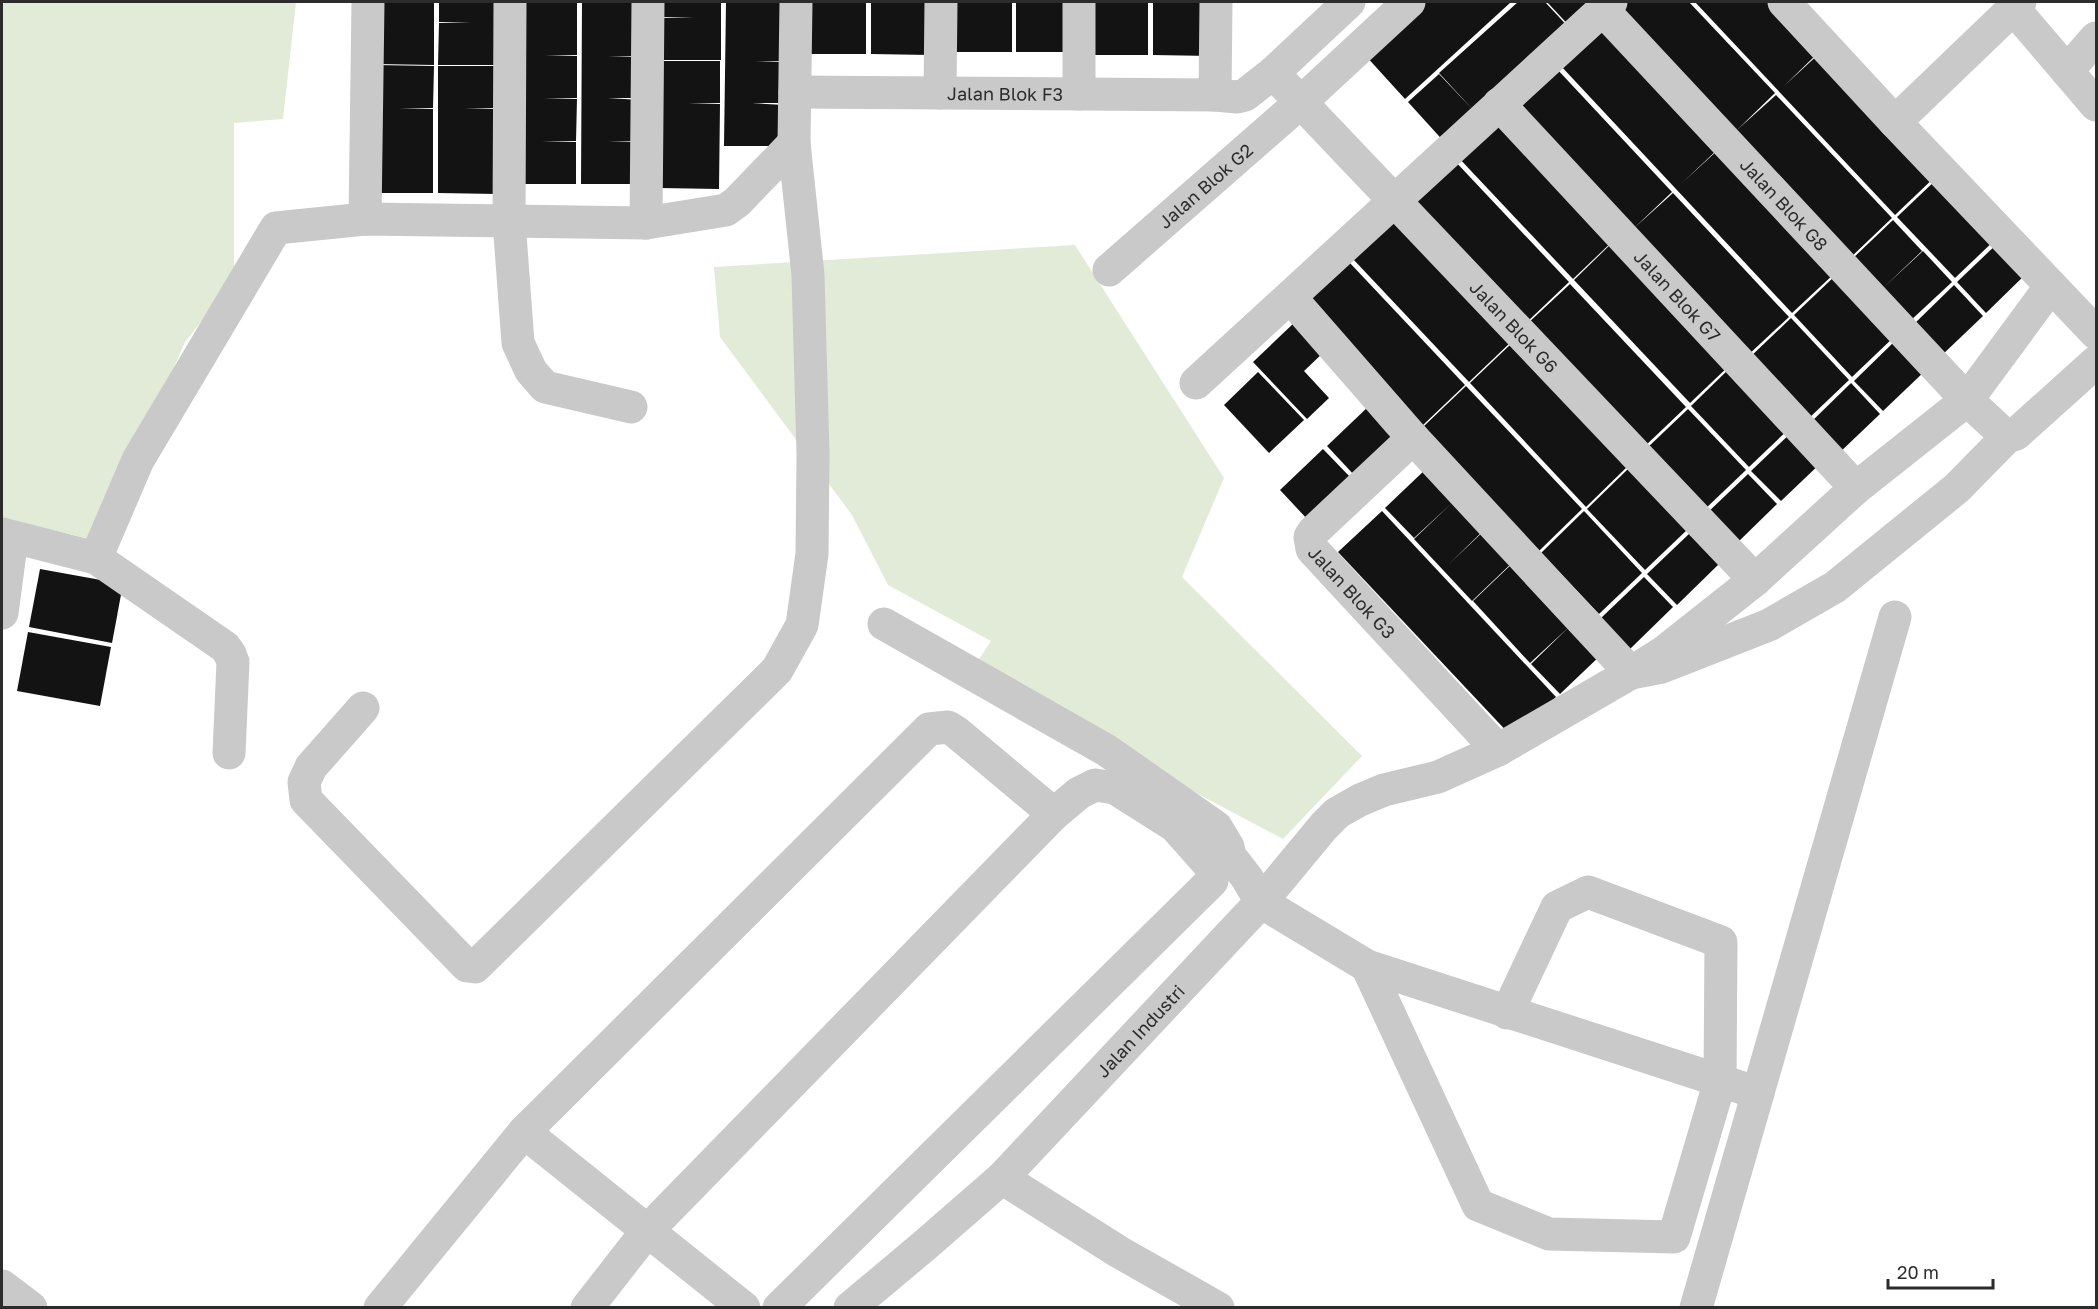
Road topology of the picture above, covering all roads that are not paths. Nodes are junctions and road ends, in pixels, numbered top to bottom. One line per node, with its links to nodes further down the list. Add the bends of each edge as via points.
1 (368, 2): 26 (street)
2 (510, 2): 27 (street)
3 (648, 2): 28 (street)
4 (796, 2): 16 (street)
5 (941, 2): 17 (street)
6 (1079, 2): 18 (street)
7 (1216, 2): 19 (street)
8 (1350, 2): 15 (street, Jalan Blok F3)
9 (1409, 2): 20 (street, Jalan Blok G2)
10 (1607, 5): 21 (street); 35 (street, Jalan Blok G8)
11 (2017, 5): 14 (street); 23 (street)
12 (1800, 7): 23 (street)
13 (2097, 38): 14 (street)
14 (2067, 71): 22 (street)
15 (1273, 73): 19 (street, Jalan Blok F3, via 1245,95); 20 (street, Jalan Blok G6)
16 (795, 92): 17 (street, Jalan Blok F3); 24 (street)
17 (940, 93): 18 (street, Jalan Blok F3)
18 (1078, 94): 19 (street, Jalan Blok F3)
19 (1215, 95)
20 (1301, 102): 25 (street, Jalan Blok G6); 29 (street, Jalan Blok G2)
21 (1499, 104): 25 (street); 39 (street, Jalan Blok G7)
22 (2097, 105)
23 (1895, 122): 30 (street)
24 (794, 143): 28 (street, via 726,210); 48 (street, via 808,275 812,555 802,625 777,670 475,967 467,966 306,800 304,782 311,767)
25 (1395, 200): 31 (street); 42 (street, Jalan Blok G6)
26 (365, 219): 27 (street); 41 (street, via 276,228 138,460)
27 (509, 221): 28 (street); 36 (street, via 518,343 531,371 544,387)
28 (646, 223)
29 (1109, 270)
30 (2051, 286): 32 (street); 35 (street, Jalan Industri)
31 (1290, 297): 34 (street); 38 (street)
32 (2097, 333)
33 (2097, 363): 37 (street, via 2016,434)
34 (1196, 383)
35 (1967, 400): 37 (street, Jalan Blok G8); 39 (street, Jalan Industri)
36 (631, 407)
37 (2007, 437): 46 (street, via 1957,488 1834,586)
38 (1413, 438): 47 (street); 49 (street, Jalan Blok G3, via 1314,531 1310,544)
39 (1856, 488): 42 (street, Jalan Industri)
40 (7, 536): 41 (street); 43 (street)
41 (96, 558): 50 (street, via 231,654)
42 (1747, 586): 46 (street, Jalan Blok G6); 47 (street, Jalan Industri)
43 (2, 613)
44 (1895, 617): 56 (street)
45 (884, 624): 52 (street, via 1106,750 1216,827)
46 (1769, 625): 47 (street, via 1662,667)
47 (1631, 673): 49 (street, Jalan Industri)
48 (363, 708)
49 (1498, 750): 52 (street, Jalan Industri, via 1438,777 1384,790 1337,813)
50 (229, 753)
51 (1054, 814): 57 (street, via 956,732 948,728 929,729); 59 (street); 66 (street, via 1095,785 1115,788 1175,826 1213,870 1212,881)
52 (1254, 890): 53 (street); 58 (street, Jalan Industri)
53 (1367, 966): 54 (street); 55 (street, via 1478,1205 1549,1234 1674,1237)
54 (1507, 1013): 55 (street); 55 (street, via 1557,907 1588,892 1721,942)
55 (1720, 1081): 56 (street)
56 (1758, 1093): 68 (street)
57 (524, 1132): 59 (street); 63 (street)
58 (1002, 1178): 61 (street, Jalan Industri); 67 (street, via 1119,1252)
59 (647, 1231): 64 (street); 65 (street)
60 (2, 1286): 62 (street)
61 (852, 1307)
62 (31, 1308)
63 (380, 1308)
64 (586, 1308)
65 (744, 1308)
66 (779, 1308)
67 (1218, 1308)
68 (1696, 1308)

